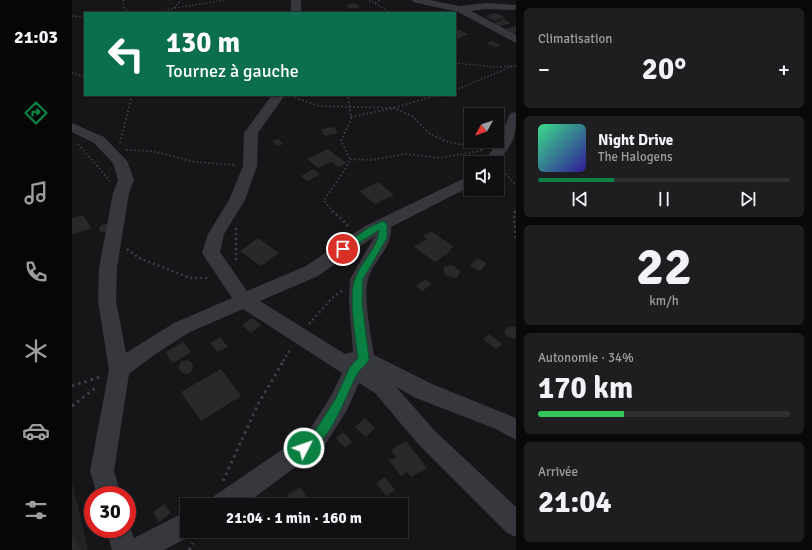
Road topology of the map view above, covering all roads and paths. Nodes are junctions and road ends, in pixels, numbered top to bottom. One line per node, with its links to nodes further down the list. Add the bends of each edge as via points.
1 (123, 0): 13 (path)
2 (181, 0): 10 (path)
3 (226, 0): 10 (path)
4 (296, 0): 15 (street)
5 (369, 0): 9 (path)
6 (381, 0): 9 (path)
7 (417, 0): 12 (street)
8 (497, 0): 11 (street)
9 (374, 3): 16 (path)
10 (174, 8): 14 (path)
11 (514, 8): 12 (street, via 486,6)
12 (460, 9): 19 (street)
13 (127, 12)
14 (161, 12)
15 (296, 12)
16 (389, 12)
17 (72, 16): 18 (path)
18 (84, 17)
19 (516, 40)
20 (456, 63): 21 (path)
21 (515, 66): 24 (path)
22 (72, 73): 23 (path)
23 (84, 77)
24 (456, 90)
25 (132, 96): 36 (path)
26 (278, 96): 39 (street, via 251,133)
27 (293, 96): 30 (path, via 319,106)
28 (348, 96): 30 (path)
29 (434, 96): 31 (path)
30 (352, 107): 31 (path); 33 (path)
31 (394, 108): 33 (path); 38 (path, via 412,116 430,134 448,142 488,149 440,158 406,154 371,160)
32 (516, 116): 35 (street)
33 (351, 117): 38 (path, via 351,124 341,141)
34 (74, 135): 36 (street, via 99,140); 43 (path)
35 (510, 142): 37 (street)
36 (113, 149): 39 (path, via 152,151 195,162); 43 (street, via 126,180)
37 (496, 156)
38 (350, 159): 49 (path, via 324,200 325,205 346,222 350,230)
39 (250, 166): 44 (street)
40 (504, 172): 42 (path)
41 (464, 184): 46 (street)
42 (516, 185)
43 (121, 193): 47 (street)
44 (237, 200): 51 (path); 51 (street, via 216,234 211,253)
45 (516, 208): 48 (path)
46 (383, 224): 49 (street); 50 (street, via 383,238)
47 (114, 239): 51 (path, via 139,258 190,278); 54 (street, via 108,268 107,301)
48 (516, 240)
49 (343, 249): 51 (street, via 312,271)
50 (359, 279): 52 (path, via 332,298); 53 (street)
51 (235, 289): 52 (street); 54 (street)
52 (298, 335): 53 (street); 58 (path, via 258,404)
53 (352, 363): 57 (street, via 504,422); 60 (street, via 339,403 316,439); 61 (street, via 383,387 427,438)
54 (119, 370): 55 (path); 56 (path); 59 (street, via 102,471)
55 (72, 386)
56 (72, 406)
57 (516, 430)
58 (222, 483)
59 (106, 486)
60 (233, 498)
61 (516, 524)
62 (180, 528): 65 (street)
63 (122, 538): 64 (street)
64 (125, 550)
65 (137, 550)

